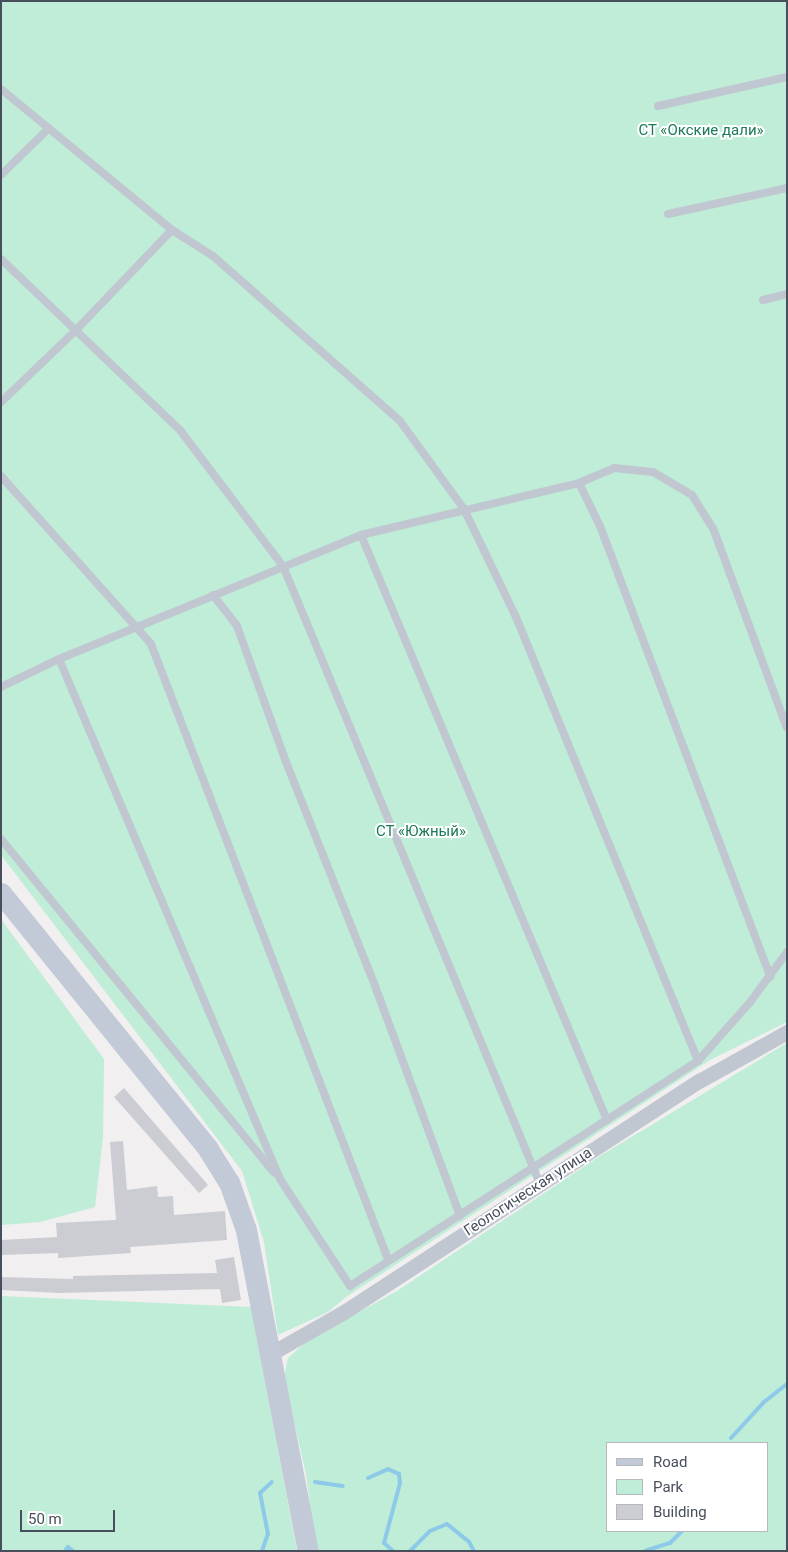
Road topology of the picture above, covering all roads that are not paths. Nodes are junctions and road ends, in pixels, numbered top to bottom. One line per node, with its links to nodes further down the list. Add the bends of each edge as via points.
1 (787, 77): 3 (lane)
2 (1, 89): 4 (lane)
3 (658, 106)
4 (49, 128): 5 (lane); 8 (lane)
5 (1, 175)
6 (787, 188): 7 (lane)
7 (668, 214)
8 (172, 230): 12 (lane); 16 (lane, via 213,256 400,421)
9 (1, 258): 12 (lane)
10 (787, 294): 11 (lane)
11 (763, 300)
12 (77, 329): 13 (lane); 18 (lane, via 180,430)
13 (1, 402)
14 (1, 476): 20 (lane)
15 (579, 483): 16 (lane); 23 (lane, via 614,468 653,472 692,494 713,528); 27 (lane, via 600,526)
16 (464, 509): 17 (lane); 29 (lane, via 516,617)
17 (361, 535): 18 (lane); 30 (lane)
18 (283, 566): 19 (lane); 31 (lane)
19 (213, 595): 20 (lane); 34 (lane, via 237,626)
20 (138, 626): 21 (lane); 35 (lane, via 151,644)
21 (59, 659): 22 (lane); 32 (lane)
22 (1, 687)
23 (787, 728)
24 (1, 839): 32 (lane)
25 (1, 893): 36 (street, via 202,1142 229,1182 243,1214)
26 (787, 952): 27 (lane)
27 (770, 977): 29 (lane)
28 (787, 1032): 33 (street, Геологическая улица, via 699,1080)
29 (698, 1061): 30 (lane)
30 (607, 1120): 31 (lane)
31 (532, 1166): 33 (lane); 34 (lane)
32 (280, 1179): 35 (lane, via 350,1286)
33 (540, 1184): 36 (street, Геологическая улица, via 344,1312)
34 (460, 1216): 35 (lane)
35 (388, 1260)
36 (270, 1354): 37 (street)
37 (308, 1551)

